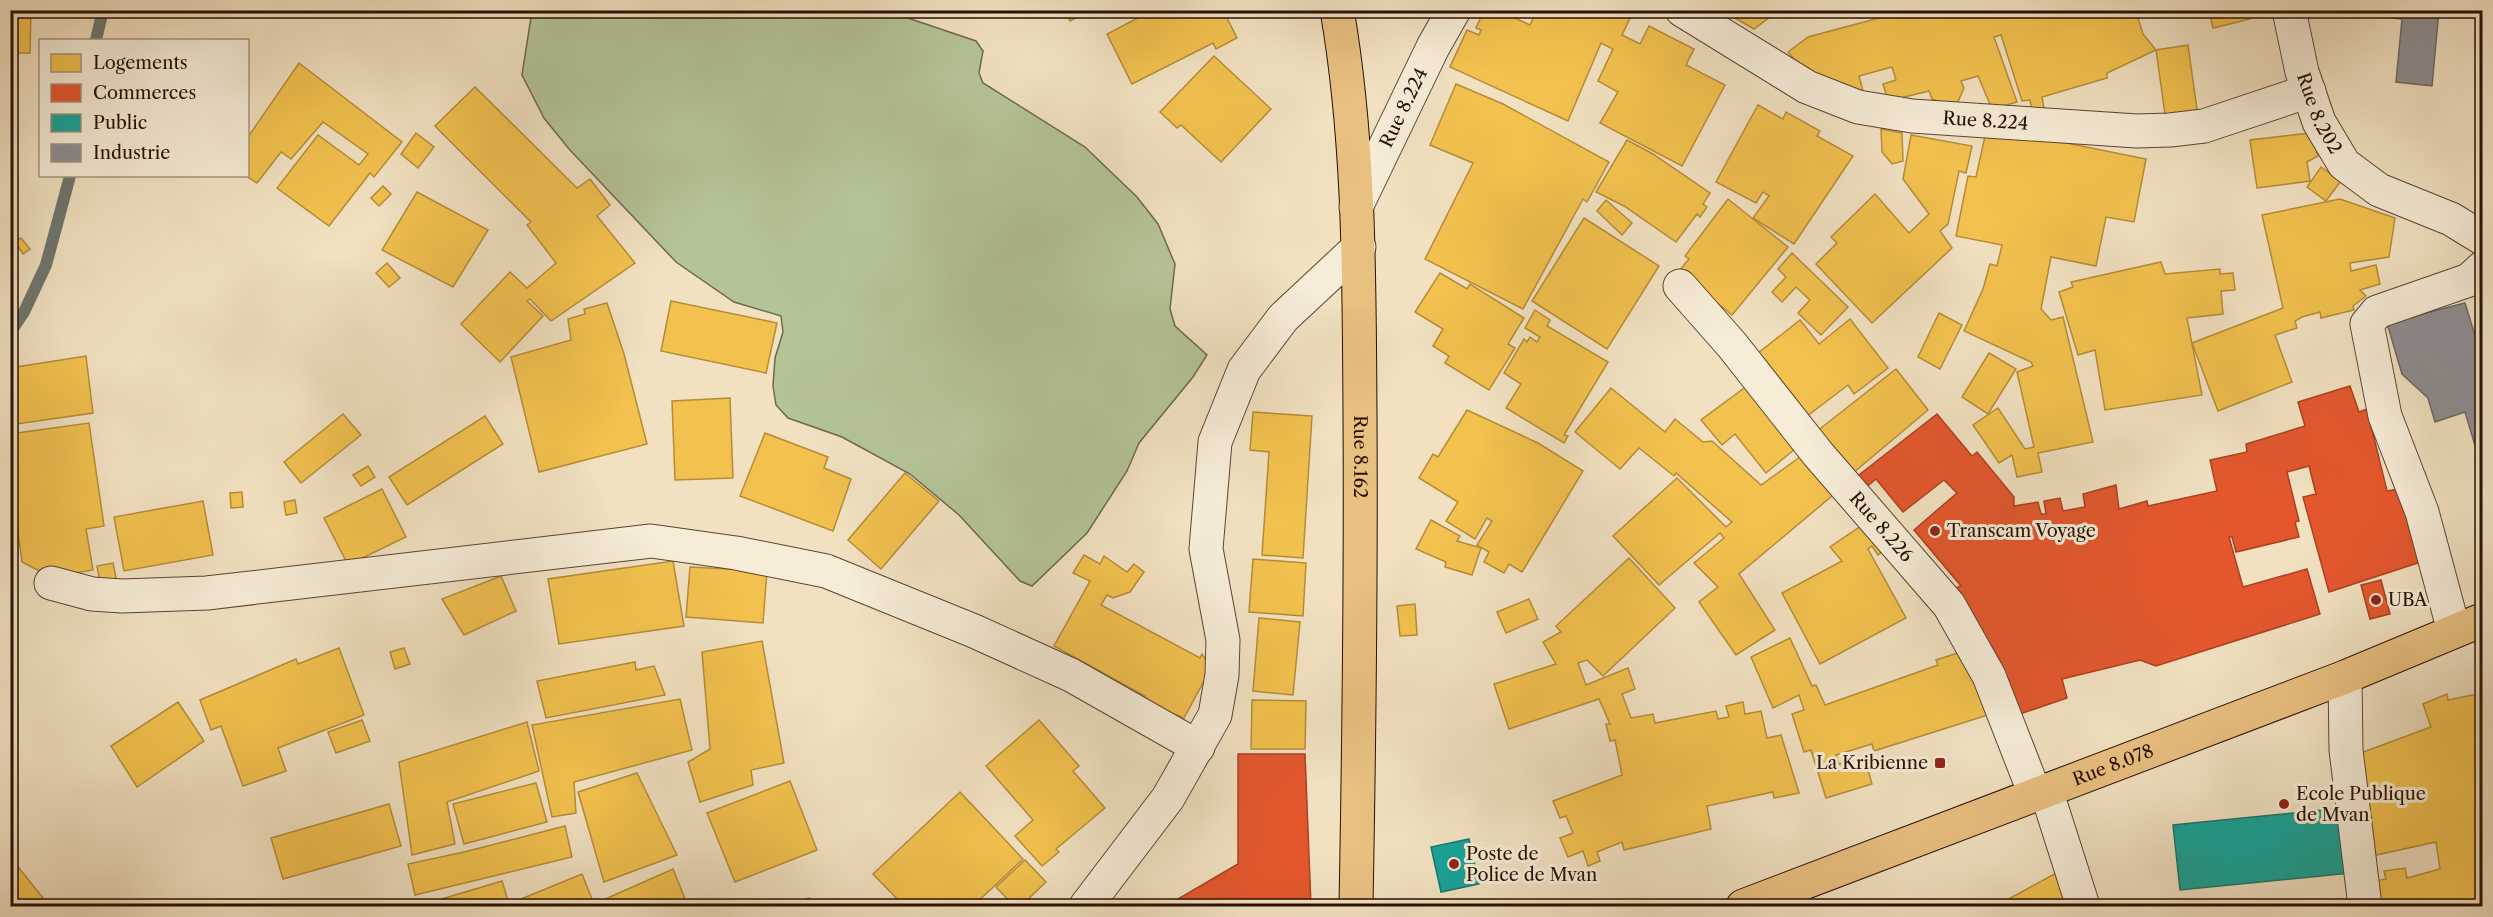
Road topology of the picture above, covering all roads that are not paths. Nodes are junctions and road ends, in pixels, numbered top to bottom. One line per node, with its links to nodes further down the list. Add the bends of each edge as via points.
1 (1337, 10): 6 (highway, Rue 8.162, via 1347,69)
2 (1454, 10): 6 (street, Rue 8.224)
3 (1682, 10): 5 (street, Rue 8.224, via 1807,87 1858,107 1912,116 2170,130 2204,126)
4 (2289, 10): 5 (street, Rue 8.202)
5 (2309, 92): 7 (street, Rue 8.202, via 2319,122 2344,164 2379,190 2451,219)
6 (1356, 207): 8 (highway, Rue 8.162)
7 (2482, 238)
8 (1359, 247): 14 (street, via 1283,318 1244,370 1215,442 1206,549 1223,640 1222,675 1215,715); 18 (highway, Rue 8.162, via 1361,653)
9 (2482, 268): 12 (street, via 2469,280 2377,312 2367,324 2385,416)
10 (1680, 286): 15 (street, Rue 8.226, via 1949,605 1989,676)
11 (51, 583): 14 (street, via 92,594 207,593 662,542 826,571 1071,675)
12 (2468, 625): 13 (highway, Rue 8.078)
13 (2345, 677): 15 (highway, Rue 8.078); 20 (street, via 2346,750)
14 (1198, 747): 17 (street, via 1168,798)
15 (2041, 792): 16 (highway, Rue 8.078); 19 (street, Rue 8.226)
16 (1752, 905)
17 (1086, 906)
18 (1356, 906)
19 (2083, 906)
20 (2365, 906)

